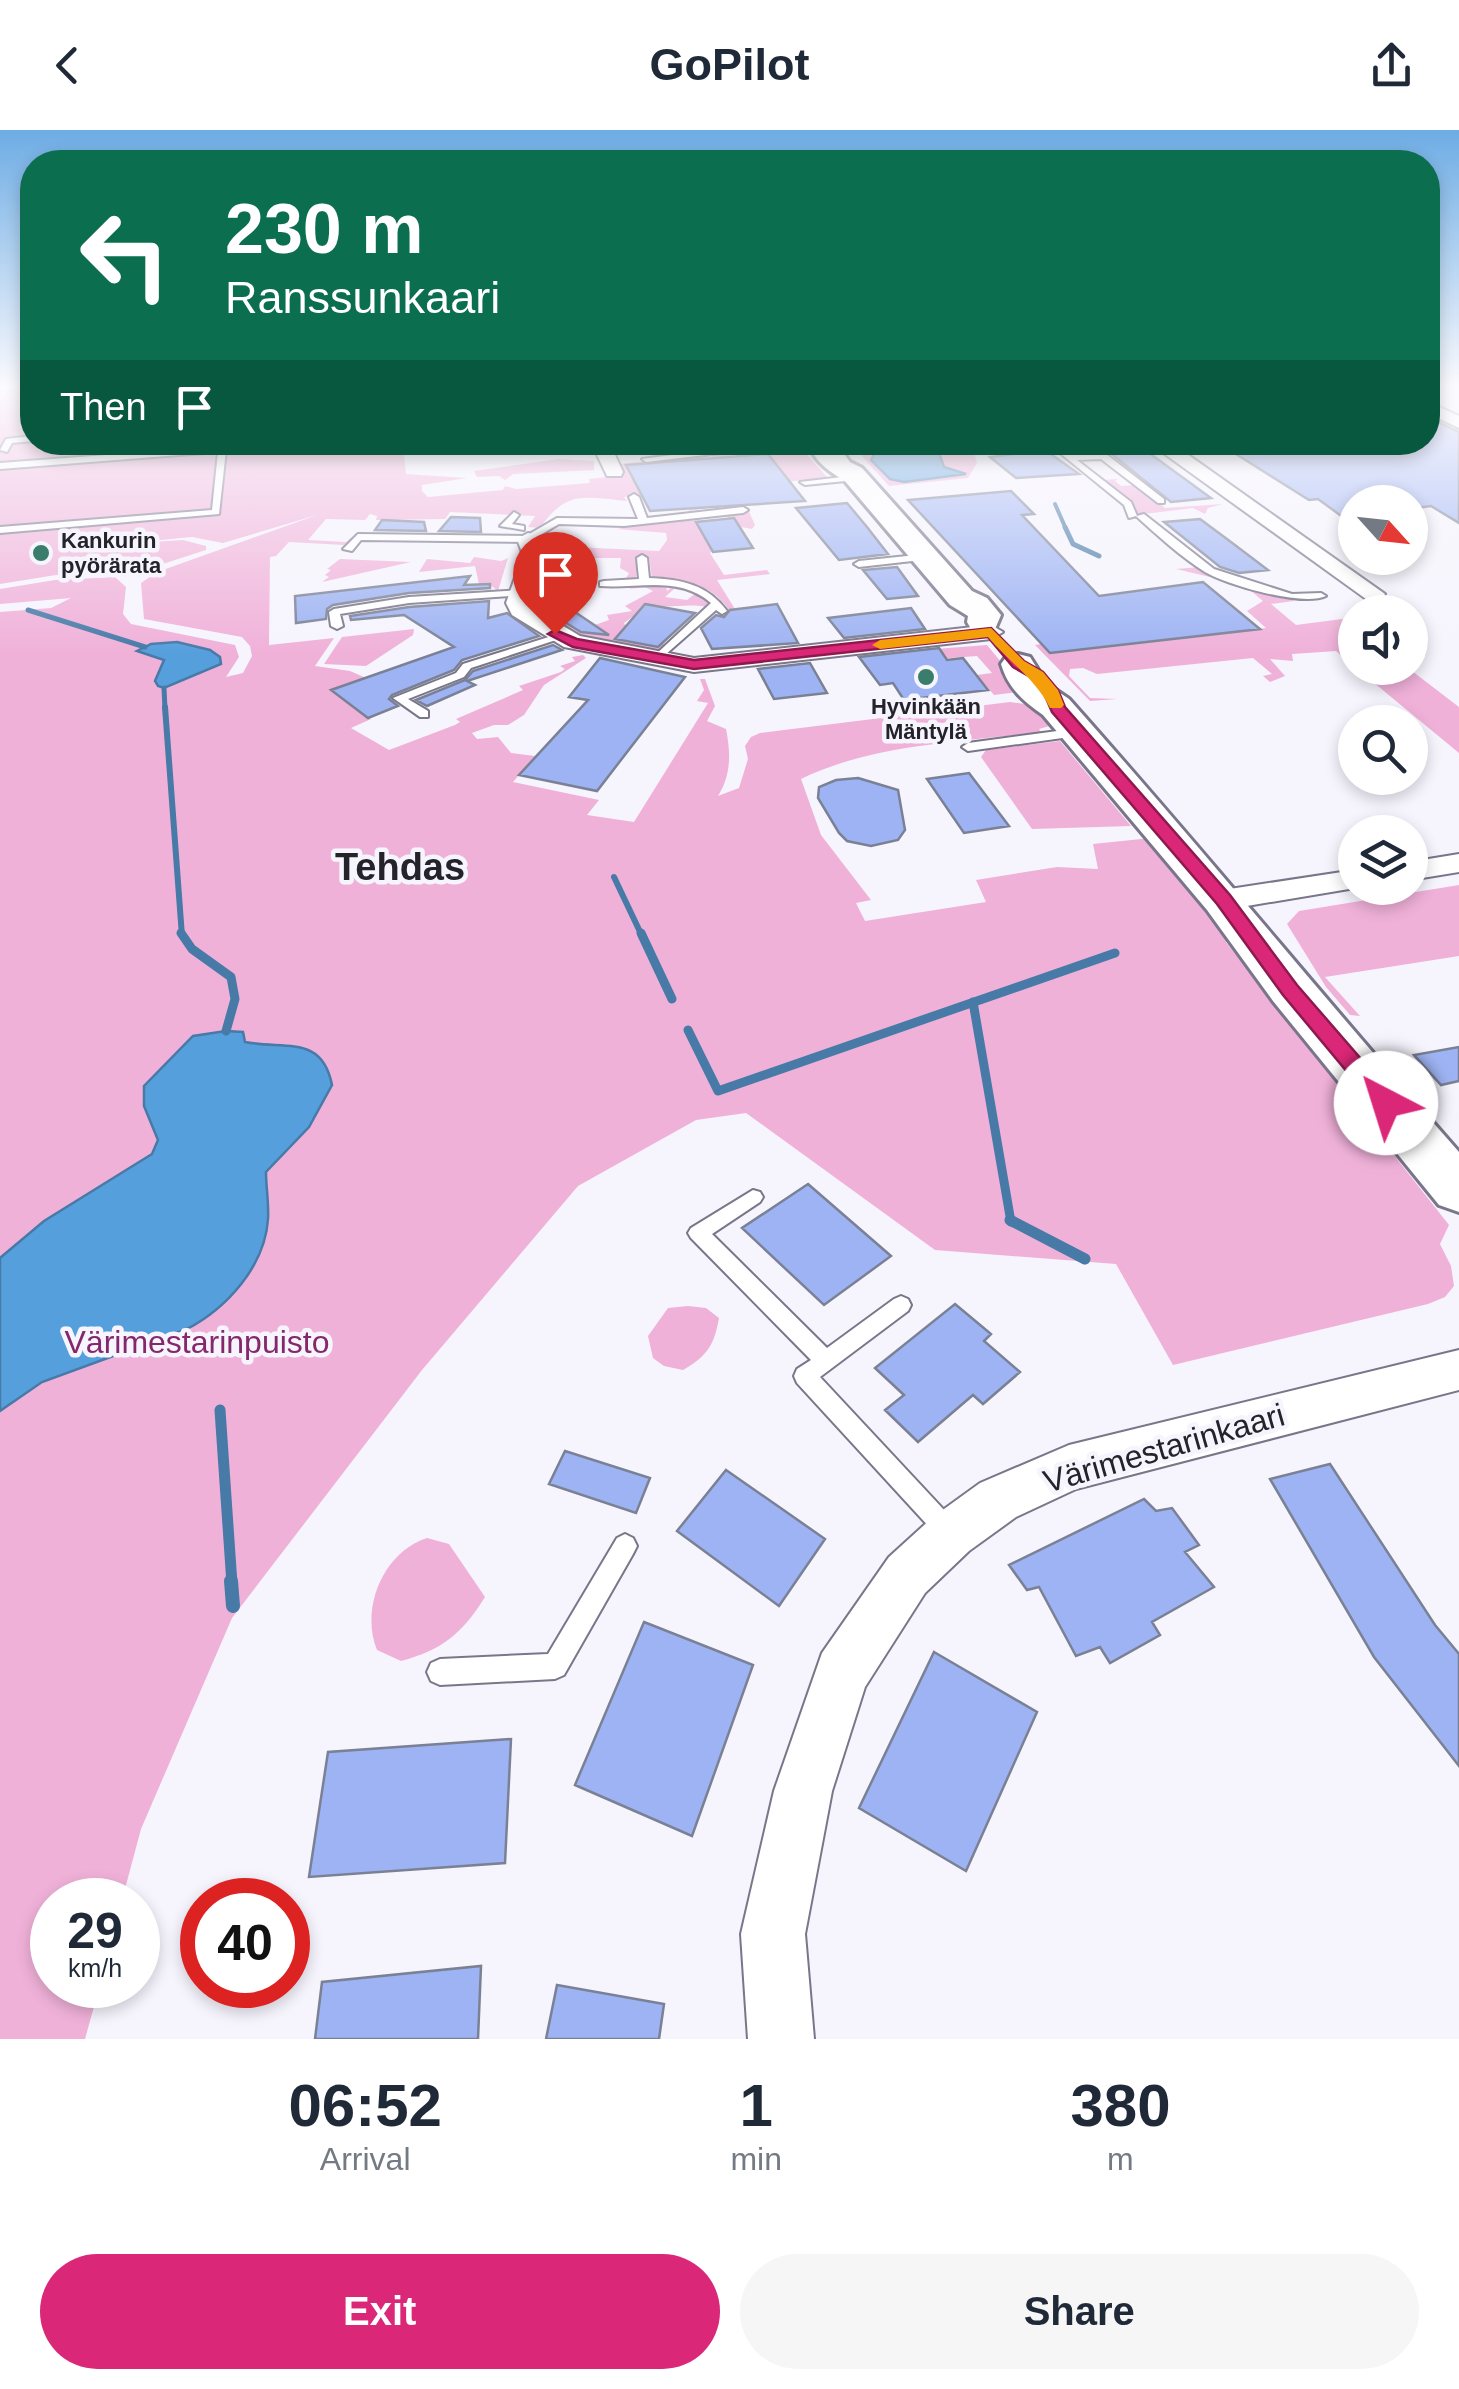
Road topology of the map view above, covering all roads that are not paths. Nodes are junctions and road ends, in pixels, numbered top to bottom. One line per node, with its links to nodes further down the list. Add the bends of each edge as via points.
1 (220, 475): 15 (lane, via 216,512)
2 (853, 475): 9 (street)
3 (1091, 475): 7 (lane)
4 (1141, 475): 6 (lane)
5 (1204, 475): 23 (street)
6 (1128, 476): 7 (lane); 11 (lane)
7 (1096, 479): 24 (lane, via 1210,571 1291,597)
8 (805, 482): 9 (lane)
9 (866, 483): 18 (street)
10 (634, 497): 14 (lane)
11 (1161, 502)
12 (743, 510): 14 (lane)
13 (514, 515): 16 (lane, via 505,526)
14 (644, 520): 16 (lane, via 557,522)
15 (0, 530)
16 (524, 534): 17 (lane, via 358,537); 22 (street, via 534,555)
17 (348, 549)
18 (926, 557): 20 (lane); 26 (street)
19 (642, 558): 21 (lane)
20 (859, 564)
21 (644, 582): 25 (lane, via 609,584); 29 (lane, via 703,591 719,607)
22 (520, 593): 27 (lane, via 334,612); 28 (street, via 520,610)
23 (1374, 594)
24 (1321, 596)
25 (638, 599)
26 (978, 617): 29 (street, via 704,664); 31 (street, via 1034,692)
27 (337, 626)
28 (559, 637): 29 (street); 30 (lane, via 467,666 460,675 399,698)
29 (658, 659)
30 (424, 714)
31 (1068, 720): 32 (lane); 36 (street)
32 (968, 747)
33 (1459, 863): 34 (street)
34 (1428, 868)
35 (1338, 882): 36 (street)
36 (1224, 900): 37 (street, via 1290,990)
37 (1459, 1190)
38 (754, 1197): 40 (lane, via 698,1233)
39 (901, 1305): 40 (lane)
40 (826, 1361): 42 (lane, via 806,1376)
41 (1459, 1370): 42 (street, Värimestarinkaari, via 1069,1468 998,1500)
42 (951, 1534): 45 (street, Värimestarinkaari, via 907,1575 837,1690 803,1791 773,1934)
43 (624, 1546): 44 (lane, via 555,1666)
44 (440, 1672)
45 (781, 2039)

